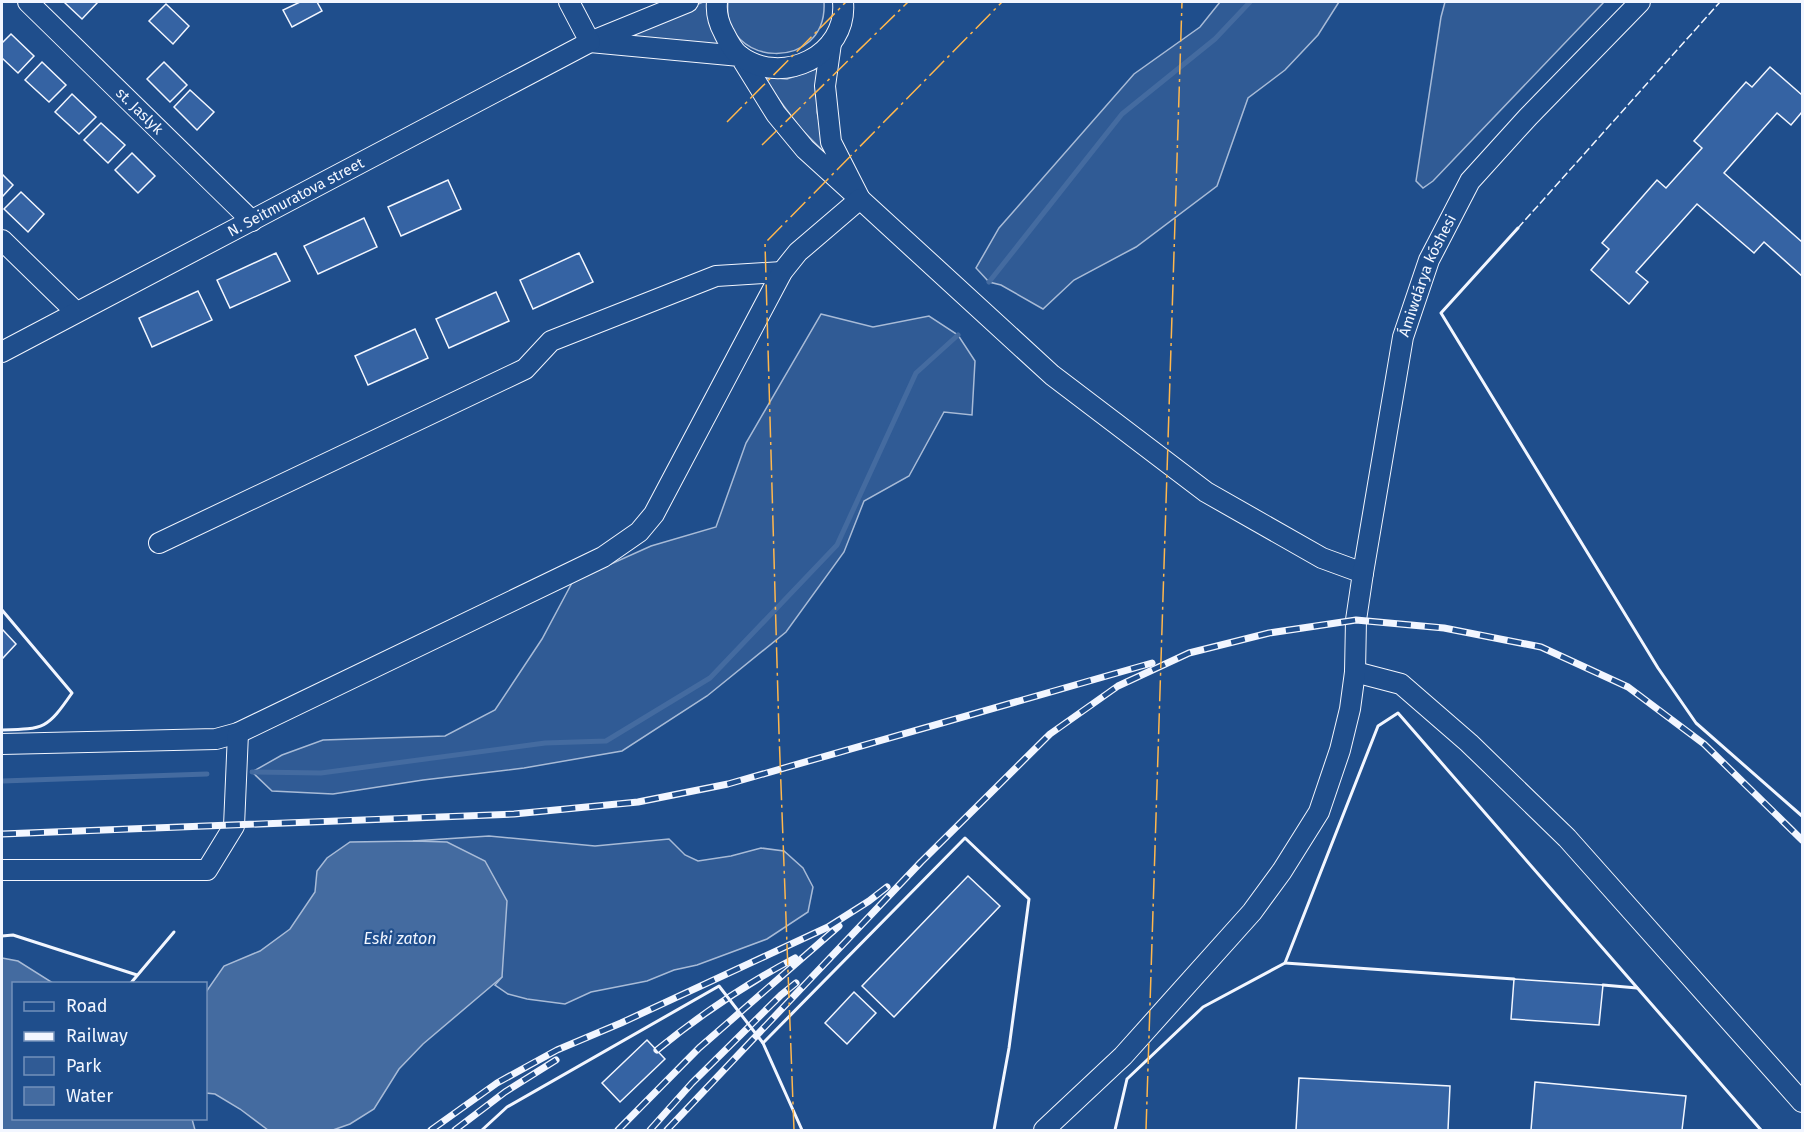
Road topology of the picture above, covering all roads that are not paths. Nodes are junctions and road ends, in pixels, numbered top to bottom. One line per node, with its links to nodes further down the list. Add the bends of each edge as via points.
1 (28, 2): 11 (street, st. Jaslyk)
2 (569, 2): 7 (street)
3 (688, 2): 7 (street, N. Seitmuratova street)
4 (717, 2): 9 (street, via 720,25)
5 (843, 2): 8 (street, via 840,27)
6 (1640, 2): 17 (street, Ámiwdárya kóshesi, via 1470,181 1429,260 1403,337)
7 (590, 42): 9 (street); 11 (street, N. Seitmuratova street)
8 (831, 43): 9 (street, via 817,57 799,66 779,69); 10 (street, via 825,86 831,142)
9 (740, 56): 10 (street, via 776,114 805,149)
10 (860, 199): 13 (street, via 798,252); 17 (street, via 1052,375 1206,492 1322,558)
11 (252, 220): 14 (street, N. Seitmuratova street)
12 (2, 240): 14 (street)
13 (782, 272): 16 (street, via 716,276 551,341 525,369); 19 (street, via 654,514 639,532 603,557)
14 (76, 312): 15 (street, N. Seitmuratova street)
15 (2, 352)
16 (159, 543)
17 (1363, 573): 18 (street, Ámiwdárya kóshesi, via 1356,620)
18 (1355, 672): 22 (street, via 1401,684 1469,743 1567,838); 23 (street, Ámiwdárya kóshesi, via 1340,750 1319,812 1282,871 1252,912 1123,1056)
19 (238, 733): 20 (street, via 216,739); 21 (street, via 234,826 207,870)
20 (2, 744)
21 (2, 870)
22 (1803, 1102)
23 (1044, 1131)

